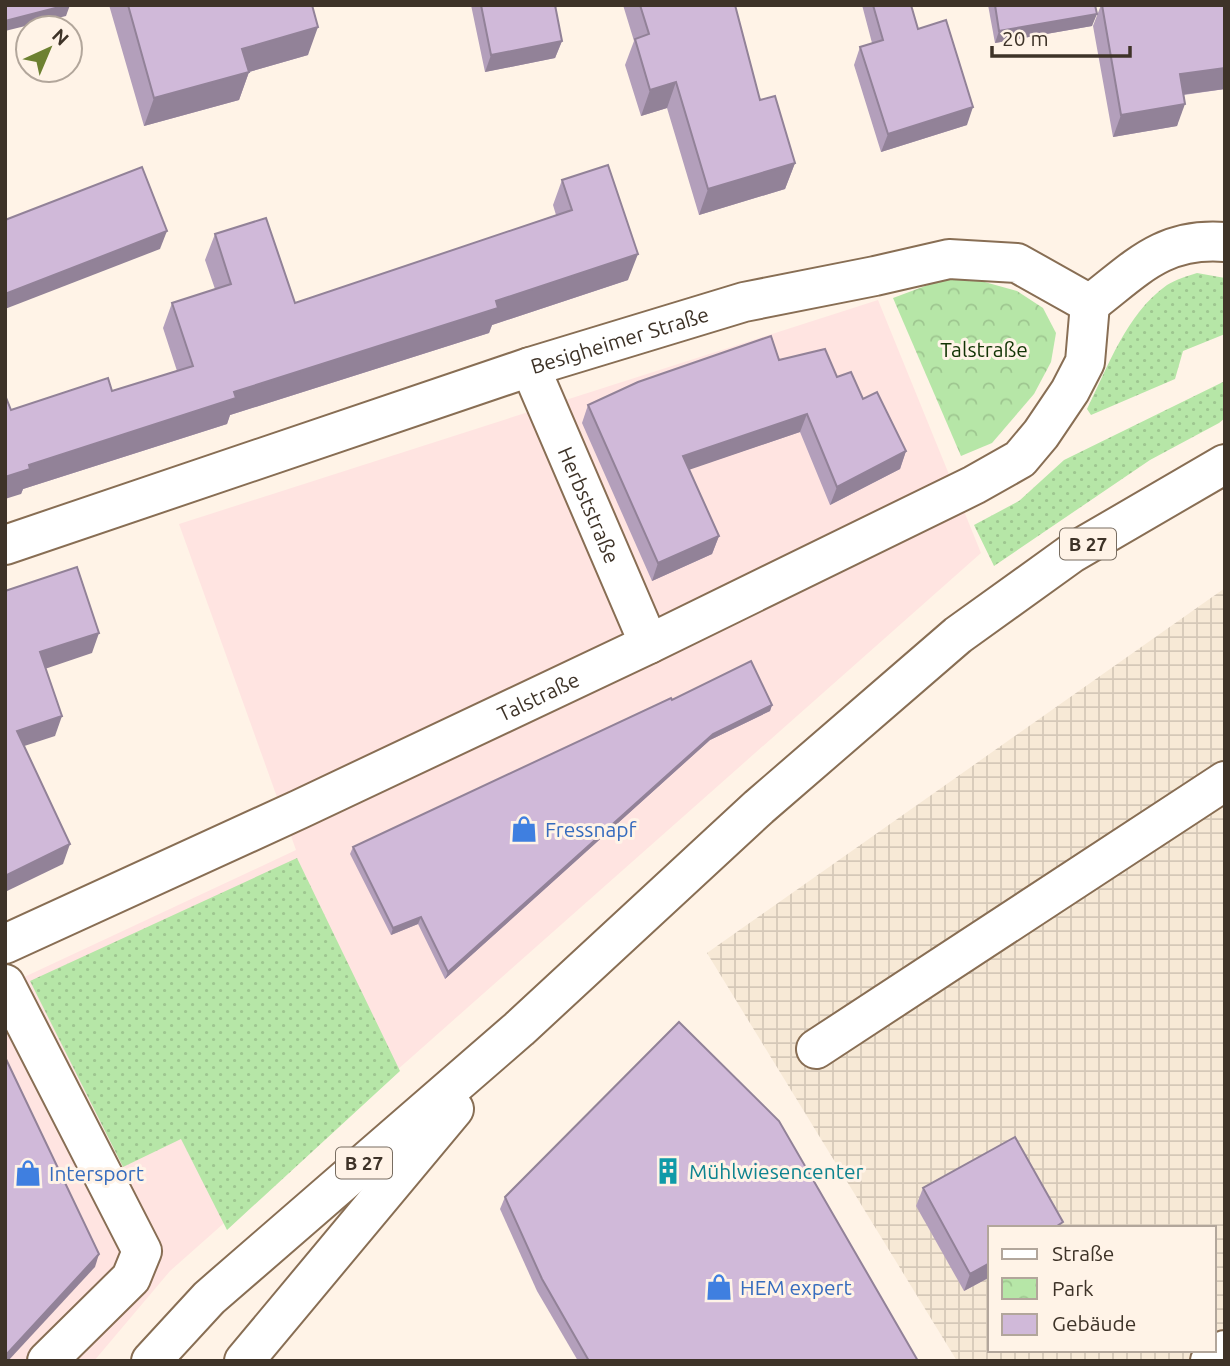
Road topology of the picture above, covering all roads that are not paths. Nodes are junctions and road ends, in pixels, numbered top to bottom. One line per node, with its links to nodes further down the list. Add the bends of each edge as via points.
1 (1225, 242): 2 (street, via 1201,240 1174,246)
2 (1090, 304): 3 (street, Besigheimer Straße, via 1017,263 949,259 744,302); 6 (street, Talstraße, via 1085,362 1041,435 1020,459)
3 (530, 368): 5 (street, Besigheimer Straße); 6 (street, Herbststraße)
4 (1225, 464): 10 (street, B 27, via 1072,553 958,635 759,807)
5 (5, 545)
6 (649, 644): 8 (street, Talstraße)
7 (1225, 781): 11 (street)
8 (5, 944)
9 (5, 984): 13 (street, via 142,1251 131,1278)
10 (519, 1029): 14 (street, B 27, via 209,1298); 15 (street, B 27)
11 (816, 1049)
12 (1225, 1350): 16 (street)
13 (47, 1361)
14 (151, 1361)
15 (244, 1361)
16 (1210, 1361)

